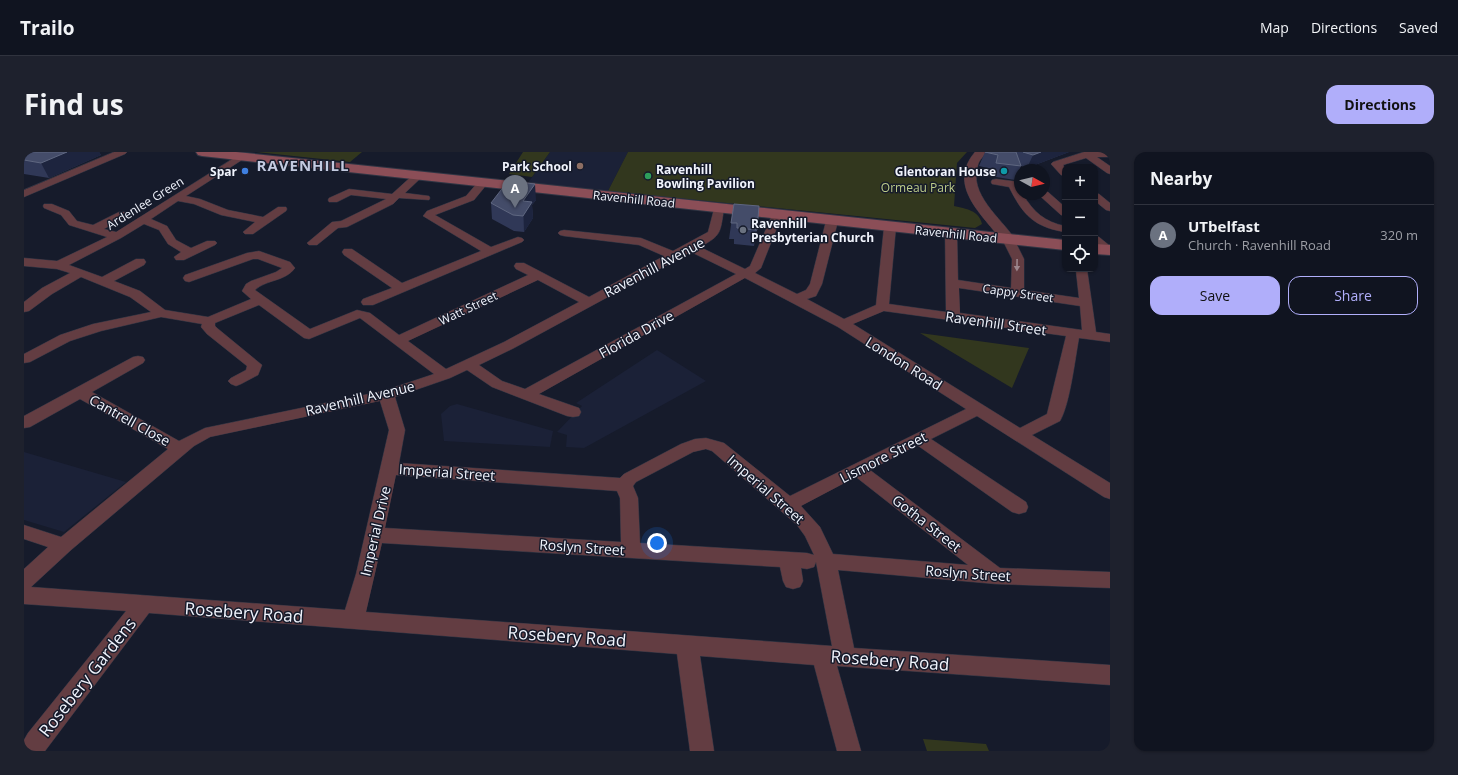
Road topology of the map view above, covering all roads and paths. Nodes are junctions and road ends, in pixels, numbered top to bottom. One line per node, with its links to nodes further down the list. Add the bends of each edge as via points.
1 (122, 152): 13 (street)
2 (202, 152): 6 (main road, Ravenhill Road)
3 (981, 152): 29 (street, via 971,165 970,183 977,199)
4 (1087, 154): 5 (street); 7 (street, via 1056,164); 8 (street)
5 (1110, 154)
6 (242, 156): 9 (main road, Ravenhill Road); 15 (street, Ardenlee Green)
7 (1062, 170)
8 (1110, 171)
9 (418, 176): 11 (main road, Ravenhill Road); 14 (street)
10 (996, 182): 12 (street)
11 (483, 183): 24 (main road, Ravenhill Road); 48 (street, via 470,198 429,216)
12 (1014, 184)
13 (24, 194)
14 (396, 196): 16 (street); 19 (street, via 349,192); 32 (street, via 384,205)
15 (177, 198): 28 (street, Ardenlee Green); 30 (street, via 196,201 225,213)
16 (425, 198)
17 (1098, 198): 23 (street)
18 (1050, 199): 25 (street)
19 (333, 200)
20 (1022, 200): 35 (street, via 1044,224)
21 (48, 206): 34 (street, via 65,213 73,223)
22 (282, 208): 30 (street)
23 (1110, 208)
24 (719, 209): 27 (main road, Ravenhill Road); 47 (street, Ravenhill Avenue, via 714,233)
25 (1062, 209)
26 (123, 214): 34 (street)
27 (777, 215): 31 (main road, Ravenhill Road); 58 (street, via 755,268)
28 (144, 220): 41 (street, Ardenlee Green); 44 (street, via 163,228 172,242 185,254)
29 (992, 220): 40 (street, via 991,226 985,232); 42 (street)
30 (265, 221): 37 (street)
31 (832, 221): 33 (main road, Ravenhill Road); 65 (street, via 816,284 811,292)
32 (344, 225): 36 (street); 45 (street, via 336,224)
33 (890, 226): 39 (main road, Ravenhill Road); 70 (street)
34 (95, 229): 41 (street)
35 (1062, 229)
36 (356, 231)
37 (250, 232)
38 (564, 233): 50 (street, via 641,242)
39 (951, 233): 40 (main road, Ravenhill Road); 62 (street)
40 (966, 234): 42 (main road, Ravenhill Road)
41 (117, 236): 53 (street, Ardenlee Green)
42 (1008, 239): 46 (main road, Ravenhill Road); 64 (street, one-way to 64, via 1018,258)
43 (518, 240): 48 (street)
44 (211, 242)
45 (314, 243)
46 (1062, 245)
47 (691, 247): 50 (street, Ravenhill Avenue); 58 (street, London Road)
48 (490, 251): 63 (street)
49 (348, 252): 63 (street)
50 (674, 256): 68 (street, Ravenhill Avenue)
51 (30, 262): 53 (street); 55 (street)
52 (140, 262): 61 (street)
53 (59, 265): 57 (street)
54 (520, 266): 59 (street)
55 (24, 270)
56 (1082, 272): 69 (street)
57 (80, 273): 61 (street); 71 (street, via 47,291)
58 (746, 274): 65 (street, London Road); 87 (street, Florida Drive)
59 (537, 276): 68 (street); 79 (street, Watt Street)
60 (189, 278): 66 (street, via 254,255 289,266 286,272 248,289)
61 (104, 281): 72 (street, via 135,294)
62 (951, 284): 64 (street, Cappy Street); 73 (street)
63 (401, 288): 67 (street)
64 (1016, 293): 69 (street, Cappy Street)
65 (797, 299): 75 (street, London Road)
66 (260, 300): 74 (street); 79 (street, via 309,335 361,315)
67 (368, 302)
68 (589, 302): 82 (street, Ravenhill Avenue)
69 (1086, 303): 77 (street)
70 (882, 306): 73 (street, Ravenhill Street); 75 (street)
71 (24, 308)
72 (161, 313): 74 (street); 80 (street, via 82,332)
73 (953, 317): 76 (street, Ravenhill Street)
74 (209, 321): 84 (street, via 208,327 212,331 255,365 254,372)
75 (843, 324): 88 (street, London Road)
76 (1073, 334): 77 (street, Ravenhill Street); 91 (street, via 1054,417)
77 (1090, 336): 78 (street, Ravenhill Street)
78 (1110, 338)
79 (399, 340): 83 (street)
80 (25, 359)
81 (138, 360): 85 (street, Cantrell Close)
82 (468, 365): 83 (street, Ravenhill Avenue); 87 (street, via 493,383)
83 (445, 375): 86 (street, Ravenhill Avenue)
84 (236, 381)
85 (80, 392): 90 (street, Cantrell Close); 93 (street, Cantrell Close)
86 (386, 395): 93 (street, Ravenhill Avenue, via 206,433 196,436); 94 (street, Imperial Drive, via 397,430)
87 (526, 395): 89 (street)
88 (978, 409): 91 (street, London Road); 92 (street, Lismore Street)
89 (573, 412)
90 (24, 423)
91 (1020, 435): 97 (street, London Road)
92 (918, 438): 95 (street, Lismore Street); 99 (street)
93 (180, 448): 102 (street, Ravenhill Avenue)
94 (389, 468): 96 (street, Imperial Street); 101 (street, Imperial Drive)
95 (857, 469): 98 (street, Lismore Street); 105 (street, Gotha Street)
96 (624, 485): 98 (street, Imperial Street, via 630,478 691,446 711,444); 103 (street, via 629,498)
97 (1108, 488)
98 (788, 505): 104 (street, Imperial Street, via 804,520 820,546)
99 (1019, 507)
100 (24, 532): 102 (street)
101 (374, 535): 103 (street, Roslyn Street); 111 (street, Imperial Drive)
102 (64, 545): 107 (street, Ravenhill Avenue)
103 (631, 550): 104 (street, Roslyn Street)
104 (807, 561): 105 (street, Roslyn Street); 108 (street); 114 (street, Imperial Street)
105 (996, 576): 106 (street, Roslyn Street)
106 (1110, 580)
107 (24, 581)
108 (793, 581)
109 (24, 595): 110 (street, Rosebery Road)
110 (144, 604): 111 (street, Rosebery Road); 116 (street, Rosebery Gardens)
111 (353, 620): 112 (street, Rosebery Road)
112 (687, 644): 113 (street, Rosebery Road); 117 (street)
113 (823, 655): 114 (street, Rosebery Road); 118 (street)
114 (845, 657): 115 (street, Rosebery Road)
115 (1110, 675)
116 (32, 751)
117 (702, 751)
118 (850, 751)

